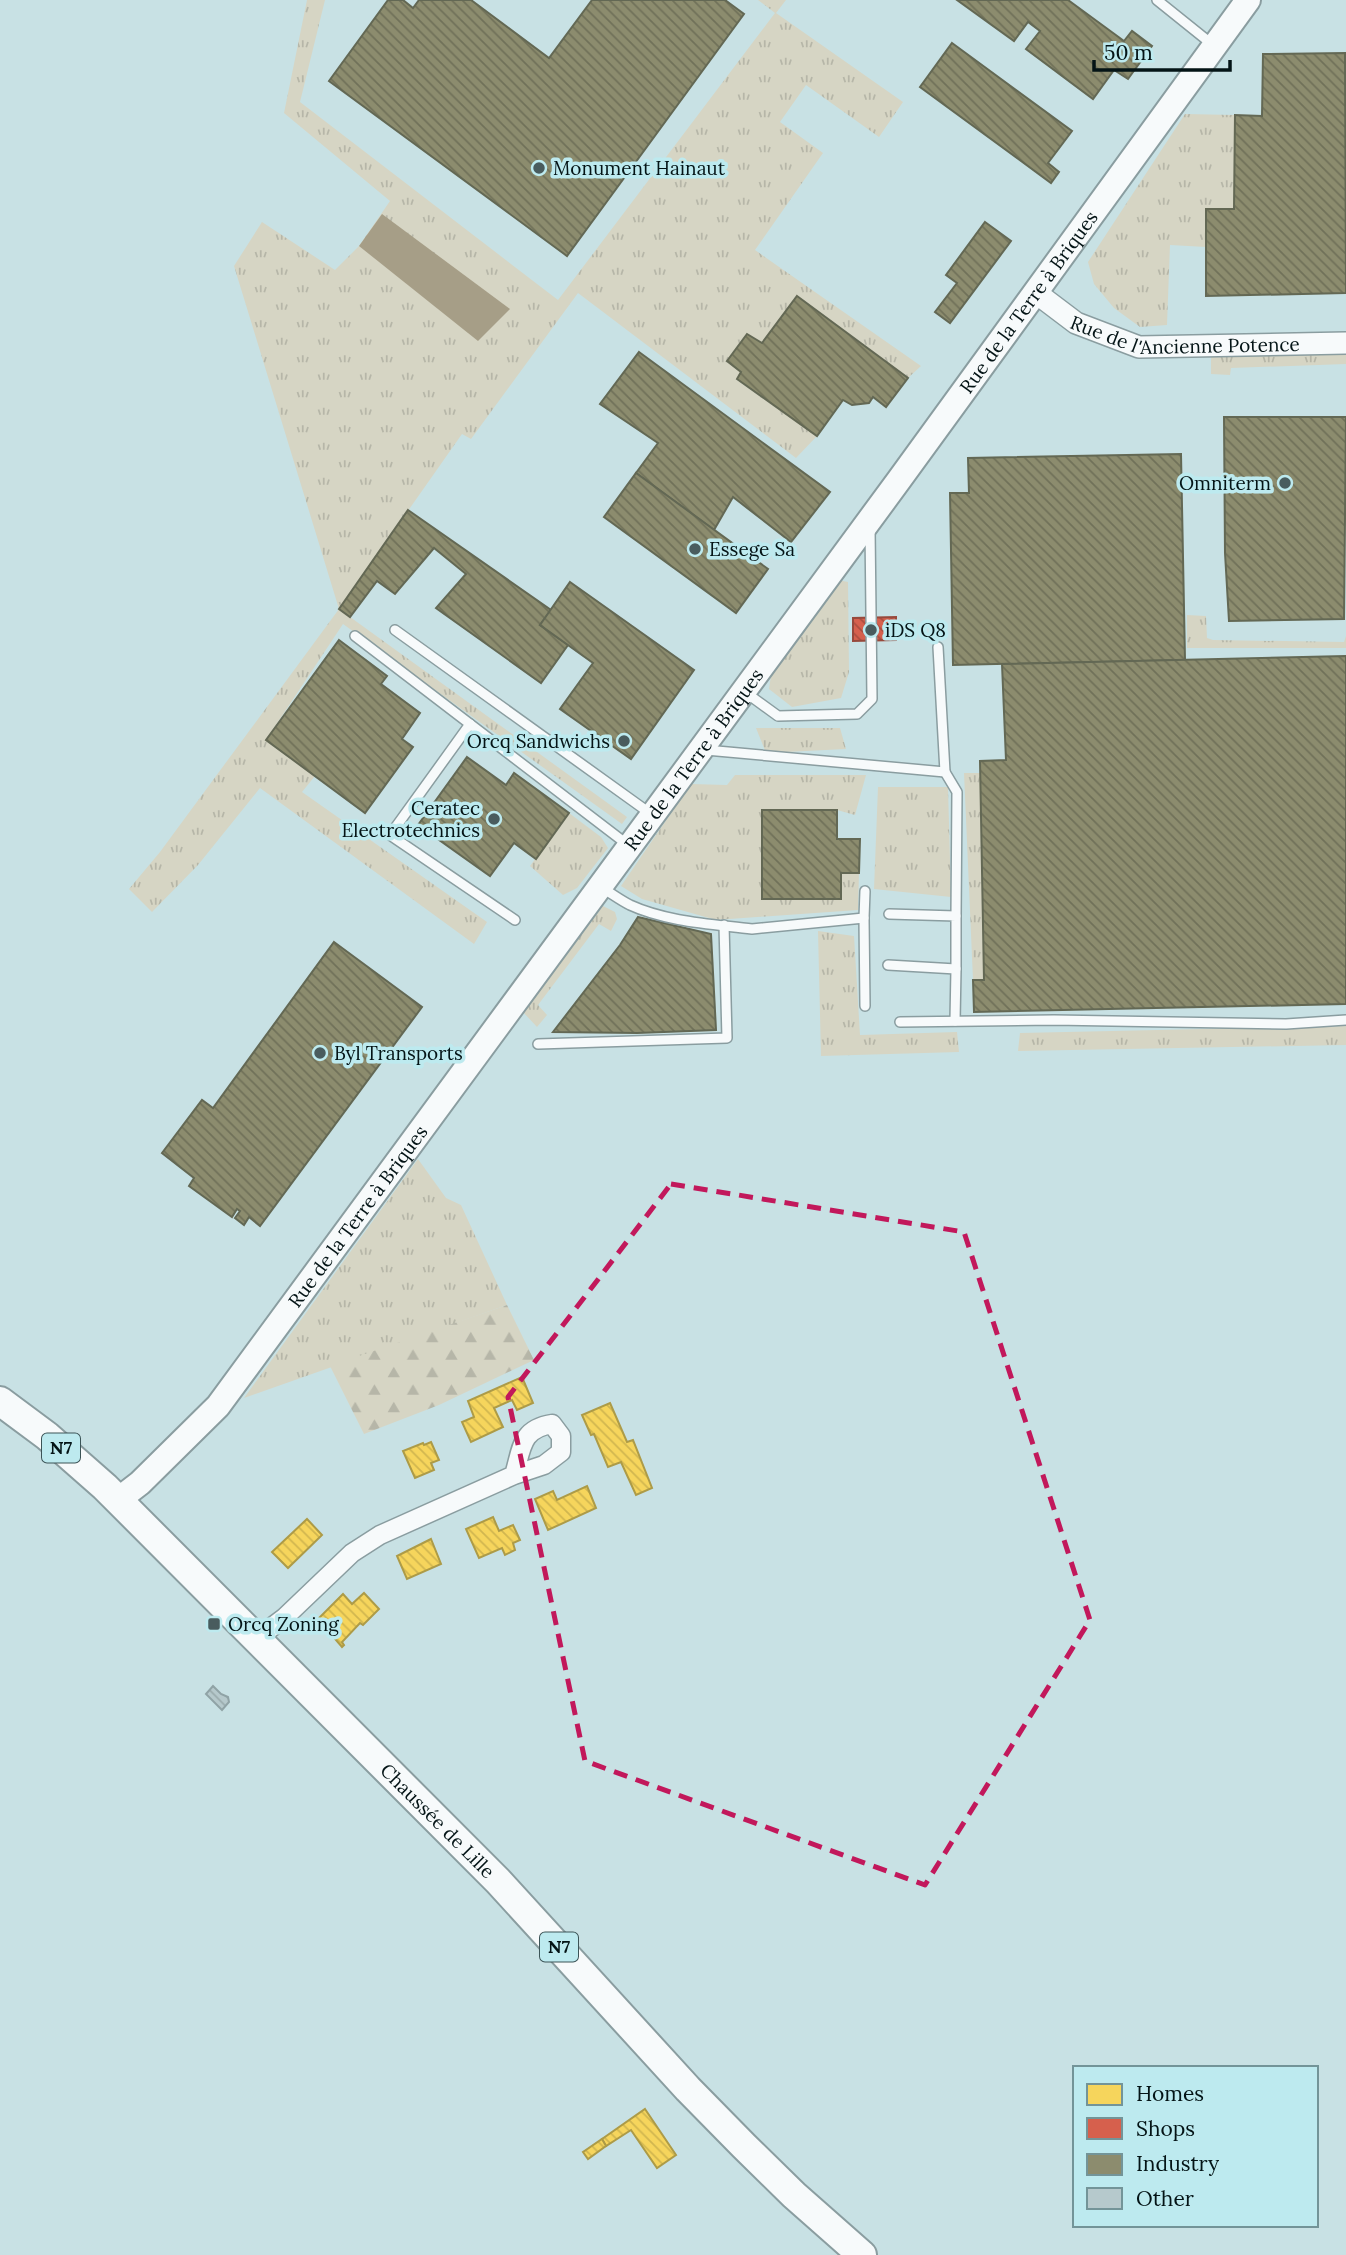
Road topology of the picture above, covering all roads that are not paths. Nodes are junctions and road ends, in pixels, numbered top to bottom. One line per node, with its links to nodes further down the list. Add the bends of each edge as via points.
1 (1157, 0): 3 (lane)
2 (1248, 0): 3 (main road, Rue de la Terre à Briques)
3 (1214, 46): 4 (main road, Rue de la Terre à Briques)
4 (1035, 292): 5 (street, Rue de l'Ancienne Potence, via 1076,323 1139,347); 6 (main road, Rue de la Terre à Briques)
5 (1346, 343)
6 (870, 519): 10 (main road, Rue de la Terre à Briques); 10 (lane, via 872,699 857,714 778,716)
7 (395, 629): 14 (lane)
8 (355, 636): 11 (lane)
9 (938, 647): 13 (lane)
10 (744, 691): 12 (main road, Rue de la Terre à Briques)
11 (470, 724): 15 (lane); 21 (lane, via 390,835)
12 (701, 750): 13 (lane); 14 (main road, Rue de la Terre à Briques)
13 (944, 772): 19 (lane, via 957,792)
14 (653, 815): 15 (main road, Rue de la Terre à Briques)
15 (630, 846): 16 (main road, Rue de la Terre à Briques)
16 (600, 887): 22 (lane, via 631,905 673,918); 32 (main road, Rue de la Terre à Briques, via 218,1406)
17 (865, 891): 20 (lane)
18 (889, 914): 19 (lane)
19 (956, 916): 24 (lane)
20 (864, 918): 22 (lane, via 752,929); 25 (lane)
21 (516, 920)
22 (724, 925): 29 (lane, via 727,1038)
23 (888, 965): 24 (lane)
24 (956, 969): 27 (lane)
25 (865, 1006)
26 (1346, 1020): 27 (lane, via 1286,1024)
27 (955, 1021): 28 (lane)
28 (900, 1022)
29 (538, 1044)
30 (0, 1401): 32 (main road, Chaussée de Lille / N7)
31 (514, 1475): 33 (street, via 380,1535 352,1553)
32 (118, 1500): 33 (main road, Chaussée de Lille / N7)
33 (256, 1639): 34 (main road, Chaussée de Lille / N7, via 498,1881 744,2146)
34 (862, 2255)

